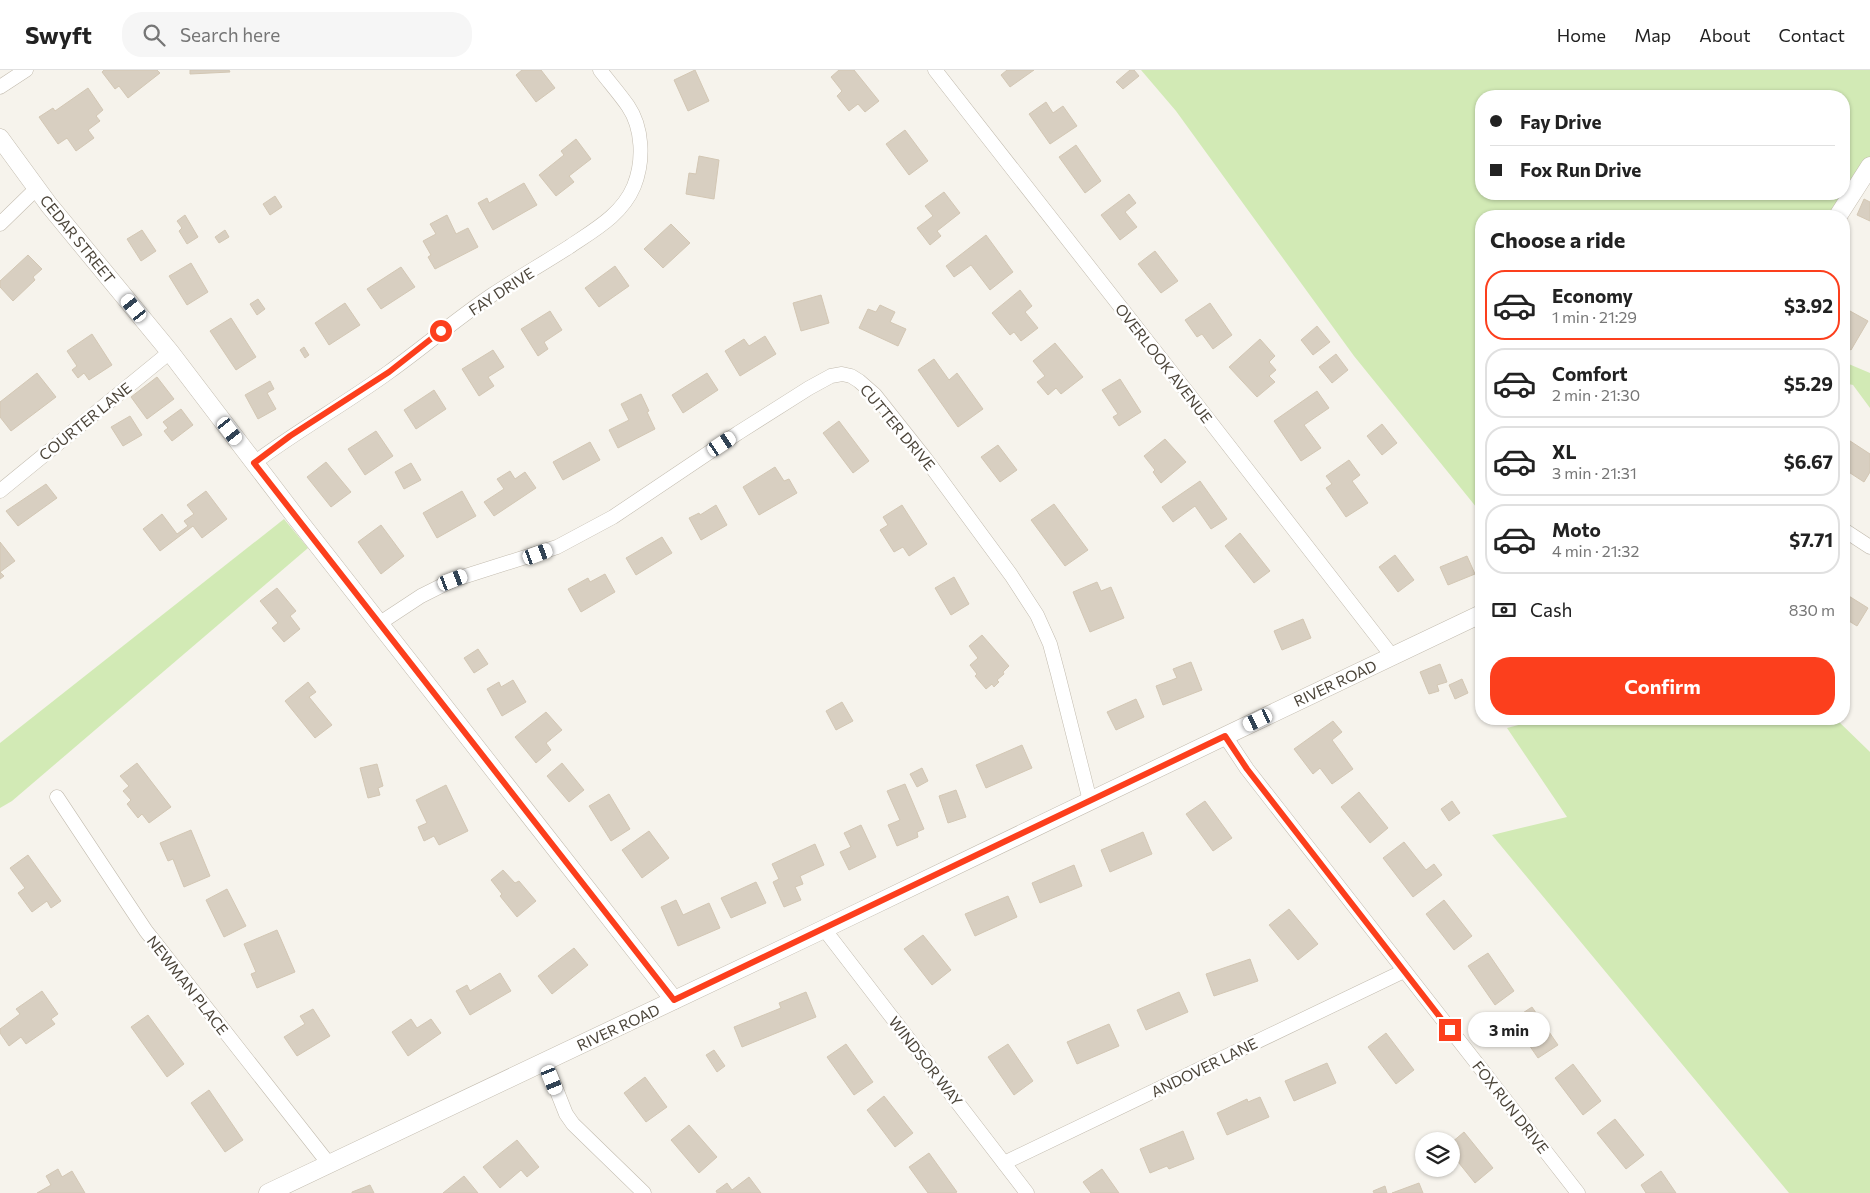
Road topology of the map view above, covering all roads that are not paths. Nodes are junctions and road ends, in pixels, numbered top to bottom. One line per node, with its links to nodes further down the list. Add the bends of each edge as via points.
1 (26, 70): 4 (street)
2 (600, 70): 11 (street, FAY DRIVE, via 628,106 640,145 640,166 624,204 606,223 492,295 389,372)
3 (935, 70): 17 (street, OVERLOOK AVENUE)
4 (0, 88)
5 (0, 138): 7 (street, CEDAR STREET)
6 (1870, 166): 8 (street)
7 (37, 188): 9 (street); 10 (street, CEDAR STREET)
8 (1850, 197)
9 (0, 224)
10 (170, 352): 11 (street, CEDAR STREET); 12 (street, COURTER LANE)
11 (254, 463): 16 (street, CEDAR STREET)
12 (0, 490)
13 (1850, 534): 14 (street)
14 (1870, 547)
15 (1475, 617): 17 (street, RIVER ROAD)
16 (380, 623): 20 (street, CUTTER DRIVE, via 453,580 557,547 613,517 809,388 831,376 851,376 875,396 924,458 1038,615 1050,644); 23 (street, CEDAR STREET)
17 (1392, 656): 18 (street, RIVER ROAD)
18 (1225, 736): 20 (street, RIVER ROAD); 22 (street, FOX RUN DRIVE)
19 (57, 797): 26 (street, NEWMAN PLACE, via 146,931)
20 (1090, 801): 21 (street, RIVER ROAD)
21 (824, 930): 23 (street, RIVER ROAD); 25 (street, WINDSOR WAY)
22 (1404, 971): 25 (street, ANDOVER LANE); 30 (street, FOX RUN DRIVE)
23 (674, 1000): 24 (street, RIVER ROAD)
24 (545, 1061): 26 (street, RIVER ROAD); 28 (street, via 573,1124)
25 (1004, 1163): 29 (street, WINDSOR WAY)
26 (330, 1164): 27 (street, RIVER ROAD)
27 (268, 1193)
28 (644, 1193)
29 (1027, 1193)
30 (1577, 1193)

